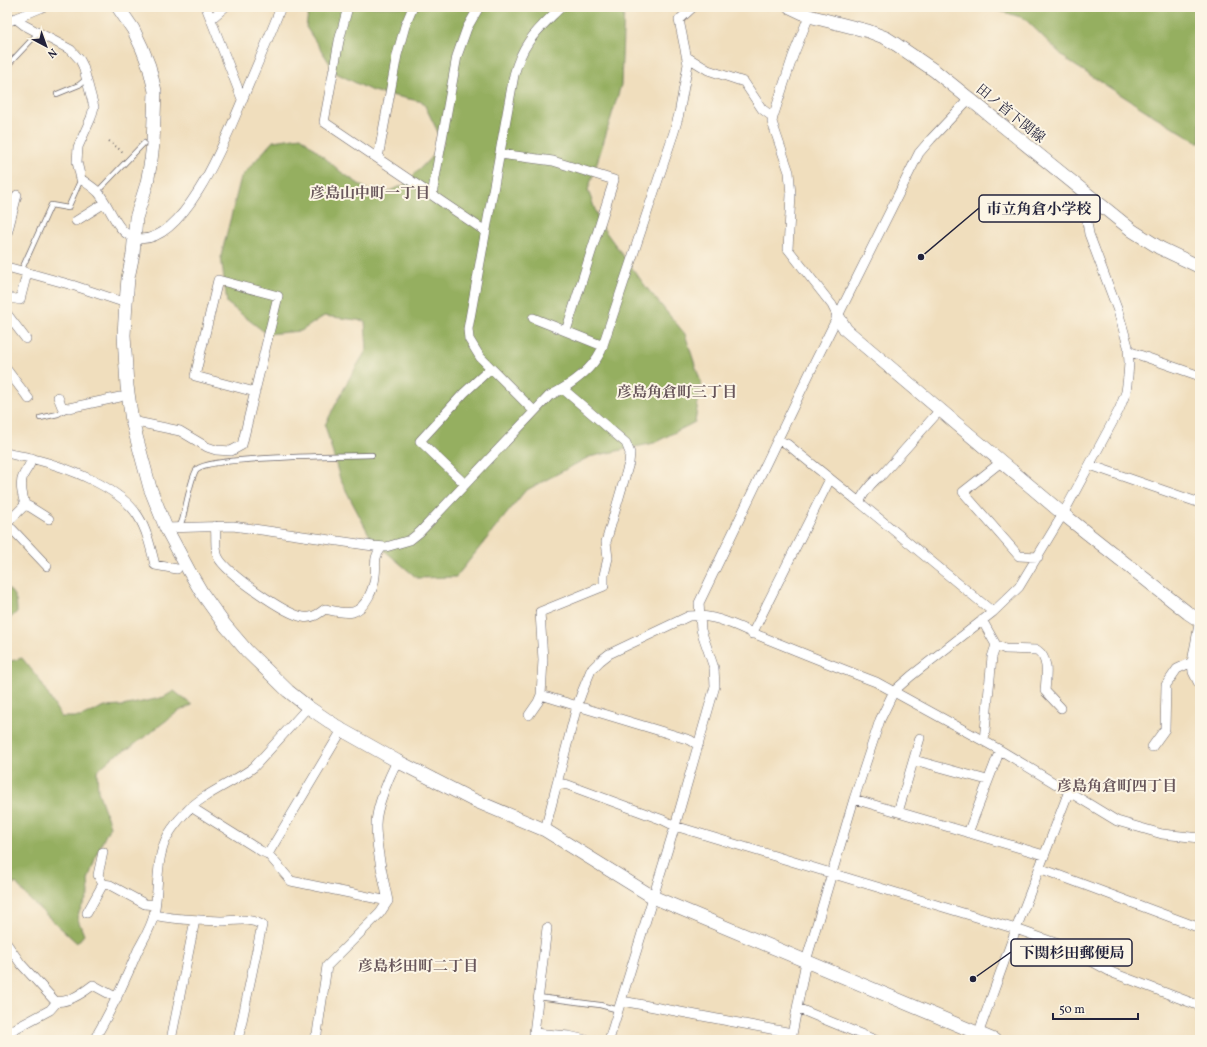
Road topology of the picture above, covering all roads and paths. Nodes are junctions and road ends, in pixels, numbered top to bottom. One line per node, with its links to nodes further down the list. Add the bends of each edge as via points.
1 (42, 7): 14 (street)
2 (118, 7): 37 (street, via 142,48 155,92 151,160 136,218)
3 (206, 7): 13 (street)
4 (225, 7): 13 (street)
5 (281, 7): 20 (street)
6 (348, 7): 27 (street, via 339,40 324,122)
7 (413, 7): 27 (street, via 397,55)
8 (561, 7): 25 (street, via 531,37 518,61)
9 (693, 7): 16 (street, via 679,20)
10 (790, 7): 12 (street, 田ノ首下関線)
11 (475, 9): 31 (street, via 457,56)
12 (809, 16): 21 (street, 田ノ首下関線, via 886,38 935,71); 22 (street)
13 (211, 19): 20 (street)
14 (11, 20): 15 (street)
15 (38, 33): 17 (lane); 18 (street, via 71,50 80,60)
16 (687, 57): 22 (street, via 708,70 744,82 762,109); 48 (street, via 684,92 674,132)
17 (7, 66)
18 (86, 79): 19 (lane, via 79,85); 28 (street, via 94,107 78,146 77,162)
19 (57, 94)
20 (242, 99): 37 (street, via 216,161 184,211 160,233 150,238)
21 (969, 99): 32 (street, 田ノ首下関線); 44 (street, via 920,153)
22 (773, 117): 44 (street, via 772,122 789,177 791,195 788,249 832,305)
23 (109, 141): 26 (path)
24 (144, 143): 26 (lane)
25 (500, 154): 35 (street); 46 (street, via 553,161 614,180)
26 (129, 158): 29 (lane)
27 (378, 158): 31 (street)
28 (81, 179): 29 (street); 40 (lane, via 68,208 51,205)
29 (98, 191): 33 (street)
30 (17, 195): 36 (street)
31 (432, 195): 35 (street)
32 (1090, 197): 39 (street, 田ノ首下関線, via 1133,231 1160,248); 49 (street, via 1087,222 1089,234 1118,311)
33 (105, 203): 34 (street); 37 (street, via 117,224)
34 (76, 222)
35 (485, 231): 50 (street, via 468,329 469,339 474,348)
36 (7, 234)
37 (134, 238): 42 (street)
38 (7, 267): 40 (street)
39 (1200, 267)
40 (24, 272): 41 (street, via 20,300); 42 (street)
41 (7, 297)
42 (126, 303): 62 (street, via 126,386)
43 (7, 314): 47 (street)
44 (838, 317): 59 (street, via 846,330); 63 (street)
45 (534, 318): 46 (street)
46 (566, 331): 48 (street)
47 (26, 339)
48 (603, 346): 53 (street, via 597,360)
49 (1128, 350): 52 (street); 68 (street, via 1126,392)
50 (491, 368): 60 (street); 70 (street, via 420,441)
51 (7, 370): 57 (street)
52 (1200, 376)
53 (563, 389): 60 (street, via 549,396); 93 (street, via 626,444 630,453 606,542 608,558 604,586 540,612 543,660)
54 (255, 392): 54 (street, via 278,296 218,280 195,376); 62 (street, via 242,444 230,451 207,447 180,431)
55 (58, 397): 58 (street, via 62,407)
56 (120, 397): 58 (street)
57 (29, 399)
58 (69, 408): 61 (lane, via 58,414)
59 (940, 410): 67 (street); 71 (street, via 876,479)
60 (534, 411): 70 (street)
61 (40, 418)
62 (132, 421): 79 (street, via 150,488)
63 (778, 440): 69 (street, via 787,444); 85 (street, via 705,589 699,603)
64 (7, 453): 66 (street)
65 (372, 455): 79 (lane, via 247,459 204,465 194,472 182,522)
66 (32, 458): 73 (street, via 22,479); 83 (street, via 69,471 116,494 138,516 155,565)
67 (1001, 462): 74 (street); 81 (street, via 963,492 1019,556)
68 (1090, 465): 72 (street); 74 (street)
69 (830, 479): 71 (street); 88 (street)
70 (465, 484): 80 (street, via 410,540)
71 (859, 502): 84 (street)
72 (1200, 503)
73 (25, 505): 75 (street); 76 (street)
74 (1063, 514): 81 (street); 87 (street)
75 (49, 519)
76 (7, 523)
77 (7, 526): 82 (street)
78 (215, 526): 79 (street); 80 (street, via 233,526); 80 (street, via 218,555 229,569 270,601 304,618 325,609 346,612 355,611 360,607 374,584 376,555)
79 (173, 528): 95 (street, via 189,571 224,624 252,657)
80 (382, 547)
81 (1038, 557): 84 (street, via 1019,587)
82 (48, 566)
83 (177, 569)
84 (993, 612): 86 (street)
85 (700, 615): 88 (street, via 718,619); 94 (street, via 689,616 609,654 591,670); 101 (street, via 701,630 714,668 715,686)
86 (982, 620): 89 (street); 92 (street)
87 (1200, 620): 90 (street)
88 (752, 634): 92 (street)
89 (996, 645): 96 (street, via 1037,650 1041,653 1045,660 1045,690); 100 (street, via 992,657)
90 (1192, 662): 91 (street, via 1193,672); 102 (street, via 1177,669 1166,684 1165,729)
91 (1200, 686)
92 (894, 691): 100 (street); 109 (street, via 880,720)
93 (540, 695): 94 (street); 97 (street)
94 (577, 706): 101 (street, via 690,740); 107 (street)
95 (308, 707): 98 (street); 110 (street, via 254,767)
96 (1061, 708)
97 (529, 715)
98 (342, 730): 105 (street); 117 (street)
99 (920, 738): 104 (street)
100 (984, 742): 103 (street)
101 (698, 745): 112 (street)
102 (1152, 747)
103 (1000, 750): 106 (street); 108 (street)
104 (914, 760): 106 (street); 111 (street)
105 (397, 761): 113 (street, via 471,798); 123 (street, via 385,788 376,825)
106 (988, 780): 114 (street)
107 (557, 783): 112 (street); 113 (street)
108 (1069, 791): 115 (street, via 1117,821 1162,834); 118 (street)
109 (854, 799): 111 (street); 120 (street)
110 (191, 807): 117 (street); 124 (street, via 166,839 159,866)
111 (898, 812): 114 (street)
112 (674, 826): 120 (street); 122 (street)
113 (545, 830): 122 (street)
114 (968, 833): 118 (street)
115 (1200, 838)
116 (103, 852): 121 (street, via 98,875)
117 (268, 854): 123 (street, via 291,881)
118 (1044, 855): 119 (street)
119 (1039, 868): 129 (street); 130 (street)
120 (831, 874): 130 (street); 132 (street)
121 (103, 884): 124 (street, via 110,885 145,904); 125 (street)
122 (653, 897): 132 (street); 136 (street)
123 (388, 901): 145 (street, via 380,913 327,966 317,1034)
124 (155, 905): 126 (street)
125 (87, 913)
126 (154, 915): 127 (street); 134 (street)
127 (195, 920): 143 (street); 144 (street, via 239,920 262,925)
128 (547, 928): 133 (street)
129 (1200, 928)
130 (1016, 929): 137 (street, via 1064,946 1113,973); 141 (street)
131 (7, 944): 135 (street, via 21,964)
132 (806, 961): 138 (street); 141 (street)
133 (538, 997): 136 (lane); 146 (street, via 534,1033 574,1036)
134 (117, 998): 135 (street, via 93,985 81,994); 142 (street)
135 (57, 1002): 139 (street, via 50,1010)
136 (620, 1006): 140 (street); 147 (street)
137 (1200, 1006)
138 (797, 1008): 140 (street); 148 (street)
139 (7, 1033)
140 (792, 1036)
141 (977, 1037): 149 (street)
142 (94, 1040)
143 (172, 1040)
144 (238, 1040)
145 (313, 1040)
146 (586, 1040)
147 (609, 1040)
148 (875, 1040)
149 (994, 1040)

